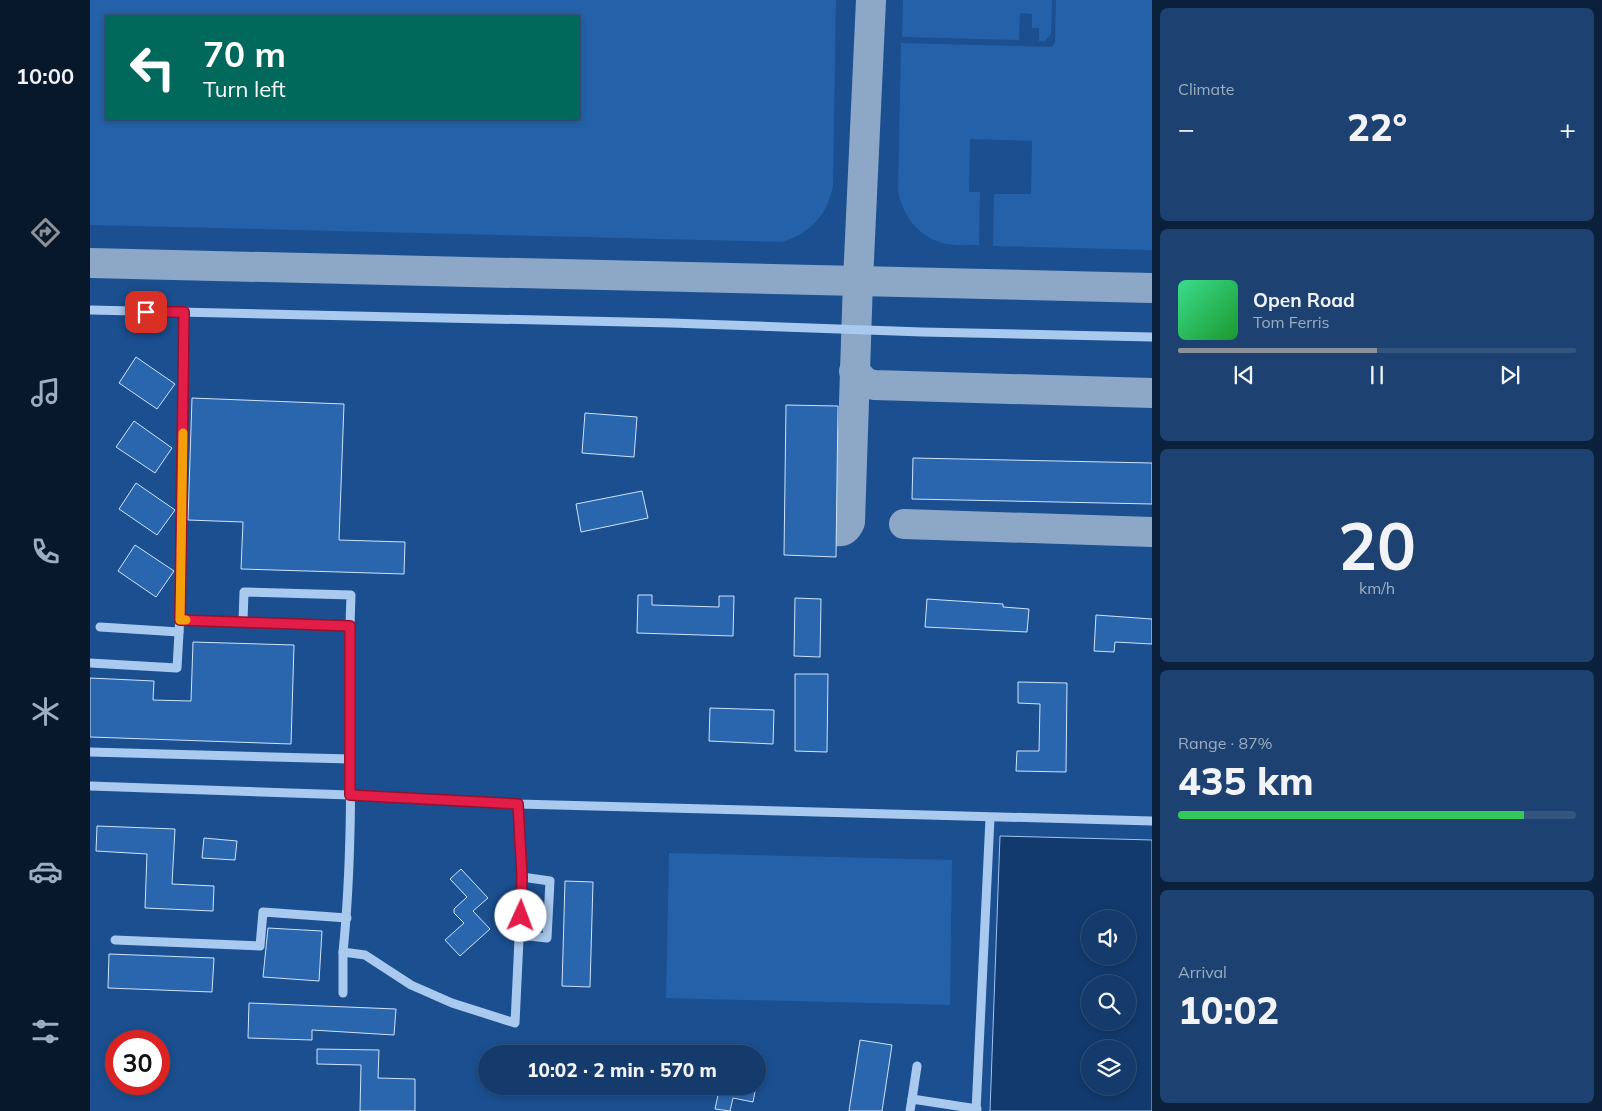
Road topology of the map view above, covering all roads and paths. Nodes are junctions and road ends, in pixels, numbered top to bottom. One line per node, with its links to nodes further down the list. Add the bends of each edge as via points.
1 (90, 310): 2 (street)
2 (184, 312): 3 (street); 4 (street)
3 (1152, 337)
4 (180, 620): 5 (street); 8 (street)
5 (242, 621): 6 (street); 6 (street, via 244,592 350,595)
6 (350, 626): 11 (street)
7 (100, 627): 8 (street)
8 (179, 632): 9 (street, via 177,668)
9 (90, 664)
10 (90, 752): 11 (street)
11 (350, 759): 13 (street)
12 (90, 786): 13 (street)
13 (350, 795): 14 (street); 18 (street)
14 (518, 804): 15 (street); 17 (street)
15 (990, 818): 16 (street); 25 (street)
16 (1152, 821)
17 (522, 877): 19 (street); 19 (street, via 550,881 547,938)
18 (347, 918): 20 (street, via 263,912 260,946); 21 (street)
19 (520, 935): 21 (street, via 515,1023 452,1003 411,985 365,955)
20 (115, 940)
21 (343, 952): 22 (street)
22 (343, 992)
23 (917, 1066): 24 (street)
24 (912, 1099): 25 (street); 26 (street)
25 (976, 1110)
26 (910, 1111)

